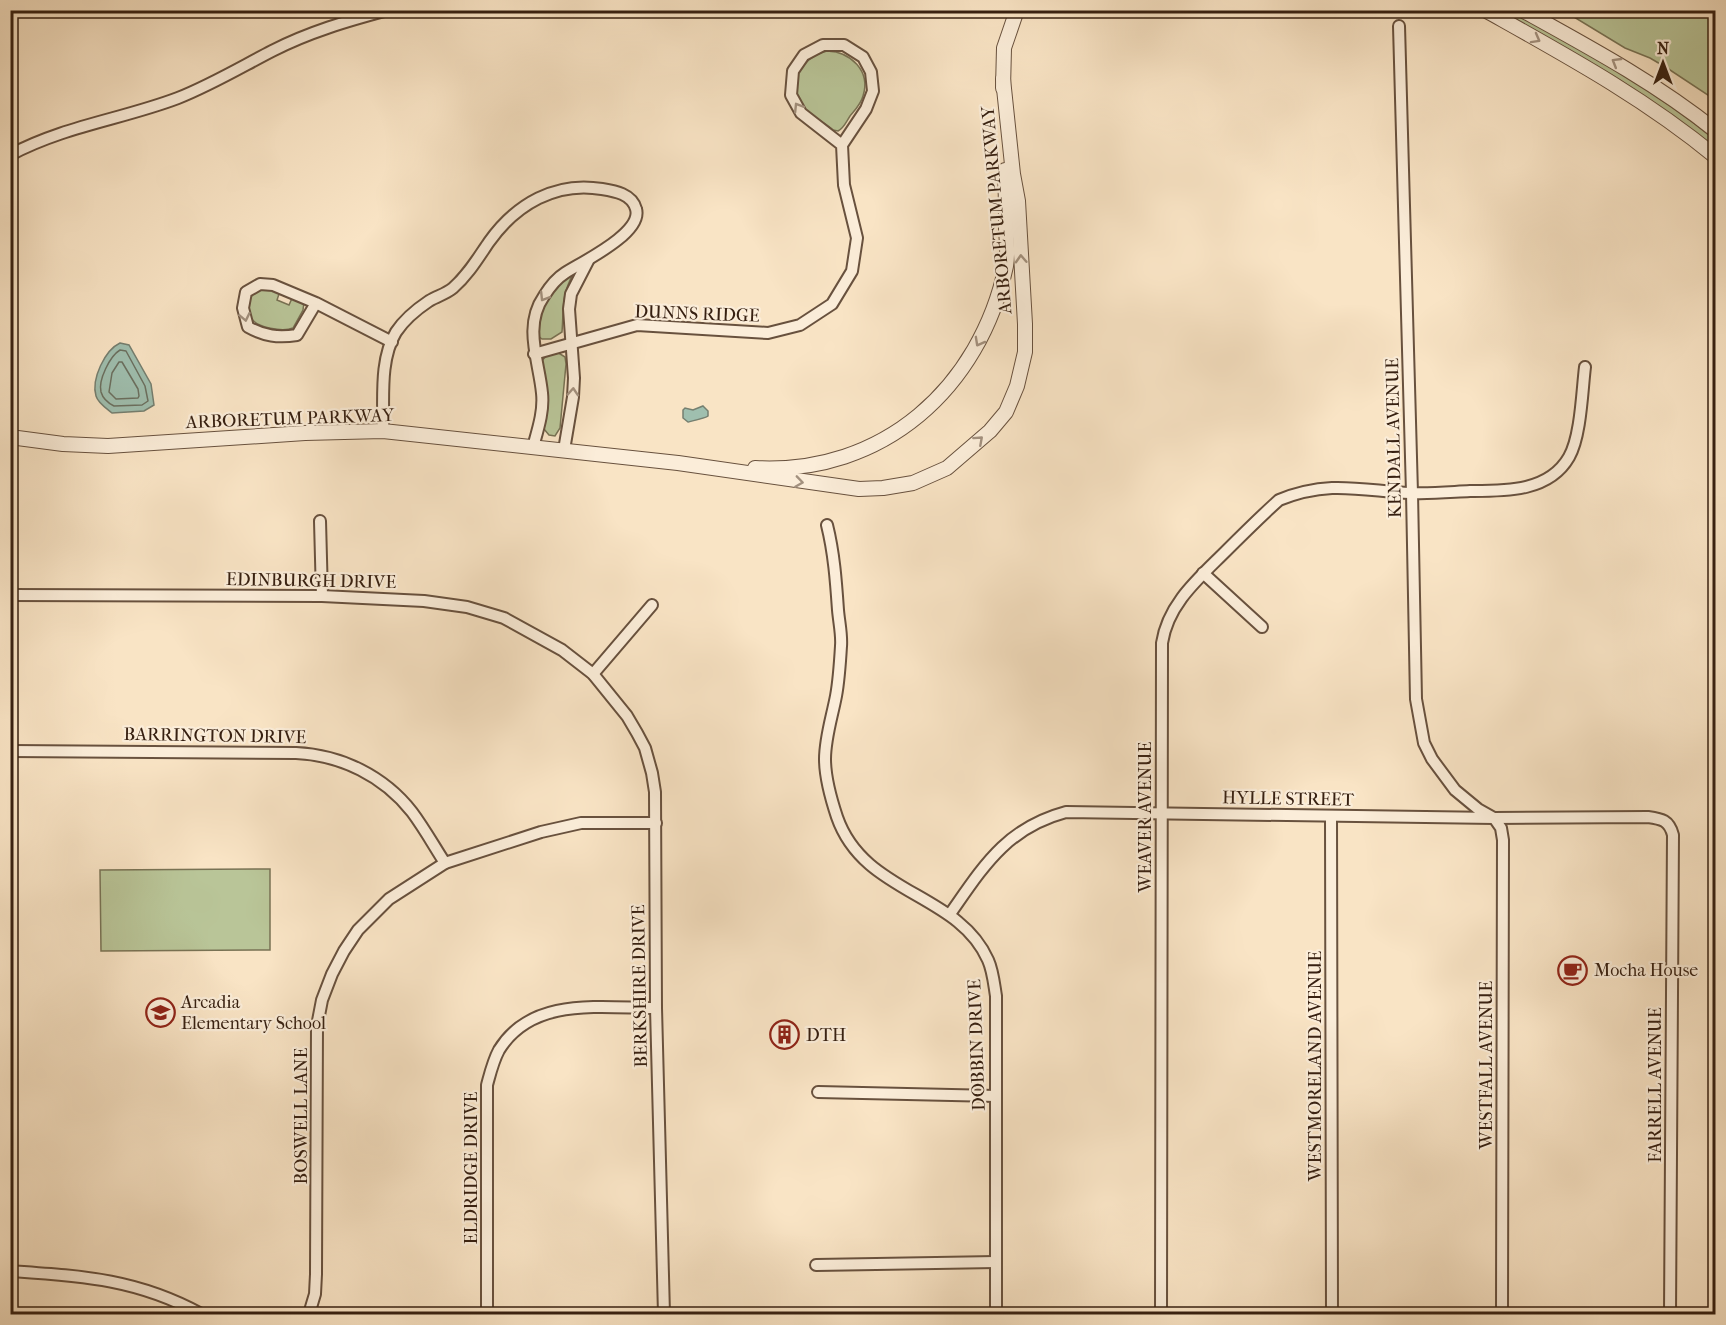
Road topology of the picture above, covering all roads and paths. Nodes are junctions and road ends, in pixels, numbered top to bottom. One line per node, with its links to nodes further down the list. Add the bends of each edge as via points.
1 (388, 10): 11 (street, via 306,35 180,98 59,133)
2 (1017, 10): 8 (street, ARBORETUM PARKWAY, via 1004,48)
3 (1485, 10): 12 (street, one-way to 12, via 1607,79 1664,116)
4 (1522, 10): 7 (street)
5 (1535, 10): 7 (street)
6 (1399, 26): 24 (street, KENDALL AVENUE)
7 (1594, 50): 9 (street, one-way to 7, via 1684,106)
8 (1003, 79): 23 (street, ARBORETUM PARKWAY, one-way to 23, via 1006,263 988,325 952,384 897,432 864,450 826,463 785,469); 23 (street, ARBORETUM PARKWAY, one-way to 8, via 859,489 883,488 913,483 947,468 1006,412 1025,352 1018,201)
9 (1716, 131)
10 (842, 145): 10 (street, one-way to 10, via 801,113 791,95 793,71 804,55 823,45 844,45 863,57 872,72 873,91 866,109); 16 (street, DUNNS RIDGE, via 844,185 857,238 852,271 832,304 800,325 768,333 637,325)
11 (10, 155)
12 (1716, 157)
13 (588, 261): 15 (street, via 630,229 636,209 629,198 597,188 572,188 546,195 510,217 467,274 451,290 411,315); 16 (street, via 572,294); 17 (street, one-way to 17, via 564,273 542,298 533,326)
14 (316, 303): 14 (street, one-way to 14, via 273,285 260,284 246,292 243,308 248,327 281,338 297,335); 15 (street)
15 (392, 342): 19 (street, via 385,373)
16 (572, 344): 17 (street, DUNNS RIDGE); 22 (street, one-way to 16, via 573,397)
17 (534, 354): 21 (street, via 542,411)
18 (1585, 367): 24 (street, WEAVER AVENUE, via 1574,446 1544,481 1520,489)
19 (383, 431): 20 (street, ARBORETUM PARKWAY, via 108,446); 21 (street, ARBORETUM PARKWAY)
20 (10, 437)
21 (533, 447): 22 (street, ARBORETUM PARKWAY)
22 (564, 450): 23 (street, ARBORETUM PARKWAY)
23 (678, 464)
24 (1412, 493): 27 (street, WEAVER AVENUE, via 1334,488 1290,495 1271,507); 36 (street, KENDALL AVENUE, via 1416,699 1424,742 1455,790)
25 (320, 521): 29 (street)
26 (827, 525): 40 (street, DOBBIN DRIVE, via 833,549 841,643 825,761 837,818 859,855 883,876)
27 (1203, 573): 31 (street); 34 (street, WEAVER AVENUE, via 1175,606 1164,631)
28 (10, 595): 29 (street, EDINBURGH DRIVE)
29 (322, 596): 32 (street, EDINBURGH DRIVE, via 467,607 504,618 562,650)
30 (652, 605): 32 (street)
31 (1262, 627)
32 (593, 674): 38 (street, BERKSHIRE DRIVE, via 627,716 645,748 656,792)
33 (10, 751): 39 (street, BARRINGTON DRIVE, via 327,756 368,774 400,798)
34 (1162, 813): 35 (street, HYLLE STREET); 40 (street, HYLLE STREET, via 1066,812 1035,822 989,859); 52 (street, WEAVER AVENUE)
35 (1331, 817): 36 (street, HYLLE STREET); 53 (street, WESTMORELAND AVENUE)
36 (1494, 818): 37 (street, HYLLE STREET, via 1648,817); 54 (street, WESTFALL AVENUE, via 1503,840)
37 (1667, 822): 55 (street, FARRELL AVENUE, via 1673,835)
38 (656, 824): 39 (street, BOSWELL LANE, via 582,824 541,832); 41 (street, BERKSHIRE DRIVE)
39 (446, 863): 48 (street, BOSWELL LANE, via 374,912 344,951 322,1000 317,1026 316,1274)
40 (950, 914): 43 (street, DOBBIN DRIVE, via 983,950 991,968 996,996)
41 (656, 1008): 49 (street, ELDRIDGE DRIVE, via 580,1008 546,1013 519,1028 498,1052 487,1085); 50 (street, BERKSHIRE DRIVE)
42 (818, 1092): 43 (street)
43 (996, 1096): 44 (street, DOBBIN DRIVE)
44 (996, 1262): 45 (street); 51 (street, DOBBIN DRIVE)
45 (816, 1265)
46 (10, 1271): 47 (street, via 115,1281 174,1300)
47 (201, 1314)
48 (309, 1314)
49 (487, 1314)
50 (664, 1314)
51 (996, 1314)
52 (1161, 1314)
53 (1332, 1314)
54 (1502, 1314)
55 (1670, 1314)

